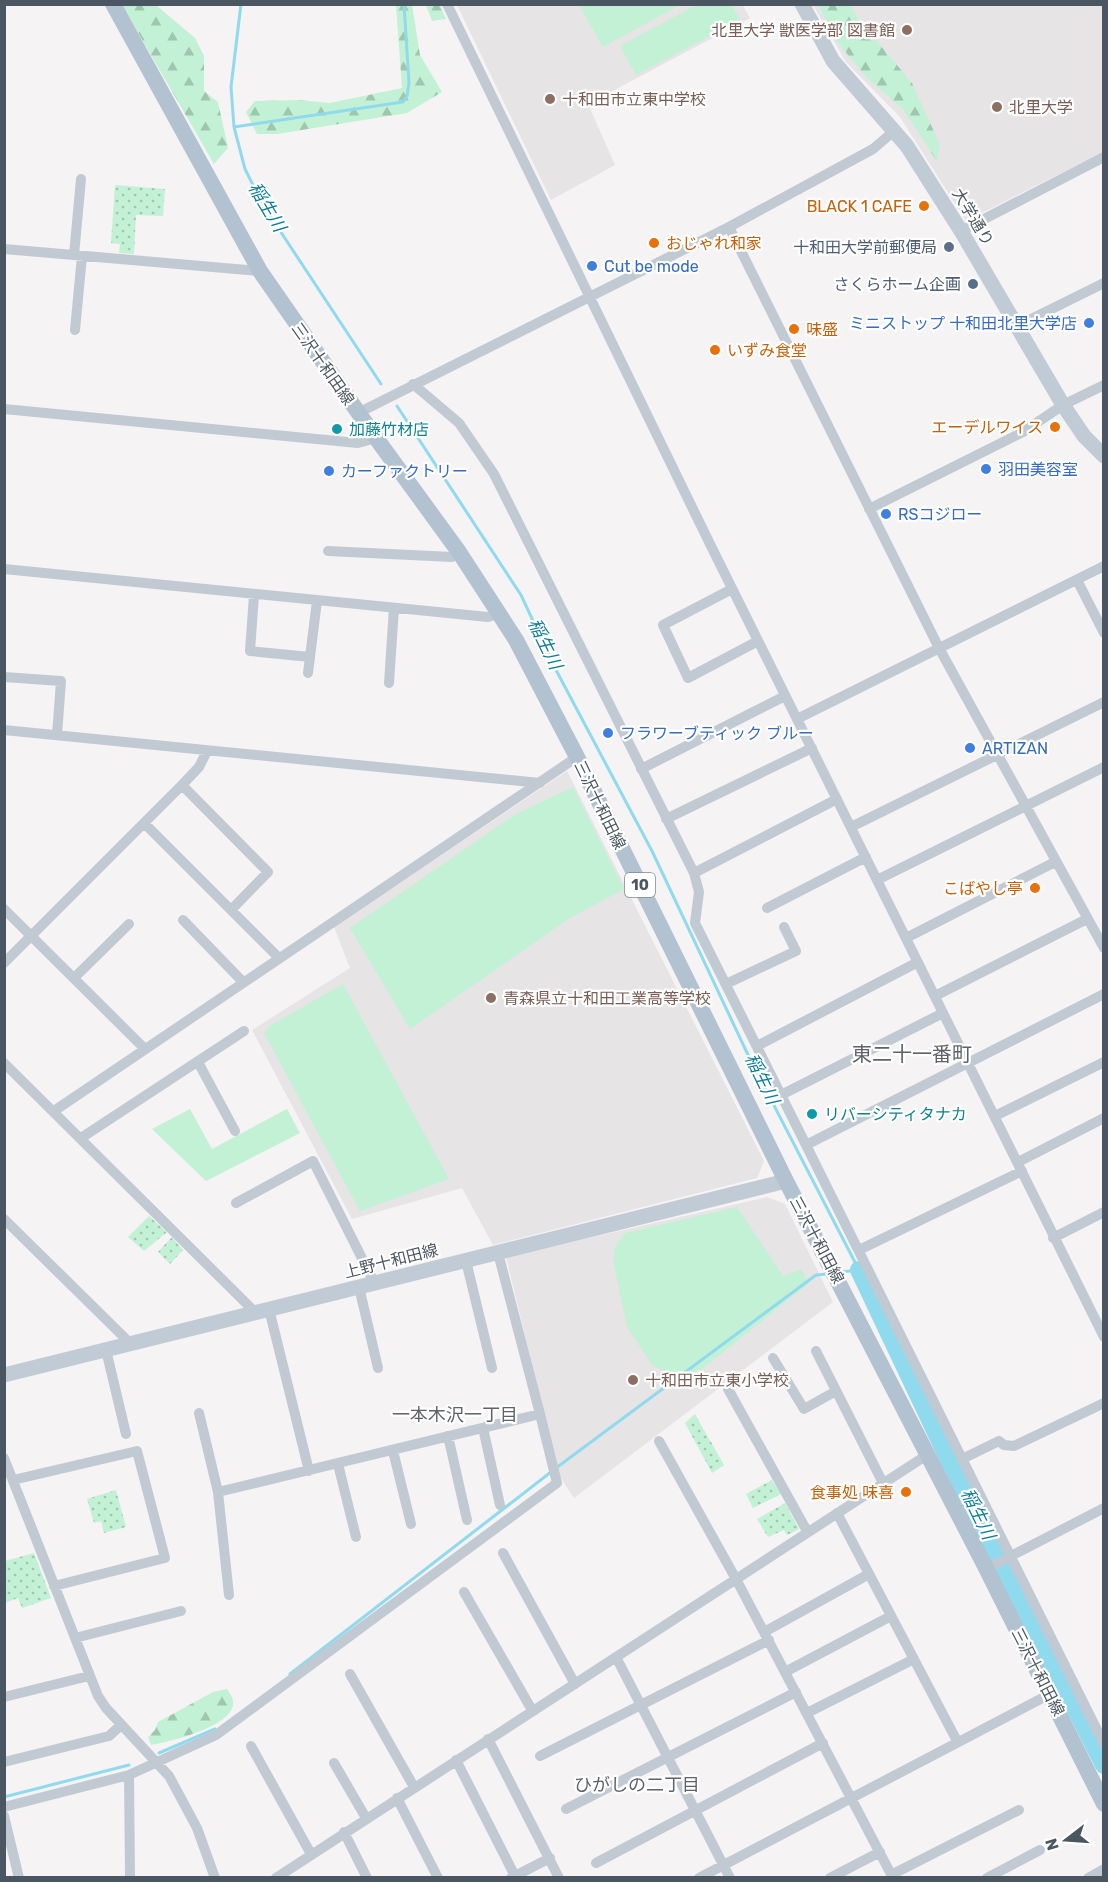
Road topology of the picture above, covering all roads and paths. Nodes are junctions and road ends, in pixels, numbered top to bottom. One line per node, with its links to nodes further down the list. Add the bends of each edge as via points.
1 (112, 4): 11 (main road, 三沢十和田線 / 10)
2 (447, 4): 13 (street)
3 (802, 4): 4 (main road, 大学通り, via 833,61)
4 (894, 131): 7 (street, via 873,149); 8 (main road, 大学通り)
5 (1104, 157): 8 (street)
6 (81, 179): 10 (street)
7 (729, 227): 13 (street); 23 (street)
8 (960, 231): 14 (main road, 大学通り)
9 (4, 249): 10 (street)
10 (78, 256): 11 (street); 15 (street)
11 (260, 271): 20 (main road, 三沢十和田線 / 10)
12 (1104, 283): 14 (street)
13 (589, 299): 16 (street); 29 (street)
14 (1017, 326): 18 (main road, 大学通り)
15 (75, 330)
16 (413, 384): 20 (street); 51 (street, via 459,423 494,474)
17 (1104, 385): 18 (street)
18 (1063, 405): 22 (main road, 大学通り, via 1084,436); 23 (street, via 1023,432)
19 (4, 409): 21 (street, via 358,443)
20 (358, 413): 21 (main road, 三沢十和田線 / 10)
21 (376, 438): 25 (main road, 三沢十和田線 / 10)
22 (1104, 456)
23 (869, 509): 36 (street)
24 (328, 551): 25 (street, via 452,556)
25 (459, 552): 33 (main road, 三沢十和田線 / 10)
26 (1104, 567): 28 (street)
27 (4, 569): 30 (street)
28 (1077, 580): 34 (street); 36 (street)
29 (732, 589): 35 (street); 35 (street, via 663,625 688,678)
30 (254, 595): 31 (street); 37 (street, via 250,651)
31 (317, 601): 32 (street); 37 (street)
32 (394, 608): 33 (street, via 488,617); 40 (street)
33 (500, 613): 49 (main road, 三沢十和田線 / 10)
34 (1104, 633)
35 (758, 641): 41 (street)
36 (939, 648): 43 (street); 48 (street)
37 (310, 657): 38 (street)
38 (308, 673)
39 (4, 677): 45 (street, via 61,681)
40 (389, 683)
41 (785, 696): 43 (street); 51 (street)
42 (1104, 702): 48 (street)
43 (797, 719): 46 (street)
44 (4, 730): 45 (street)
45 (57, 735): 47 (street)
46 (812, 748): 54 (street); 56 (street)
47 (207, 751): 52 (street); 53 (street)
48 (997, 755): 55 (street); 58 (street)
49 (577, 757): 52 (street); 97 (main road, 三沢十和田線 / 10)
50 (1104, 767): 55 (street)
51 (641, 769): 56 (street)
52 (540, 783): 73 (street)
53 (182, 786): 57 (street); 65 (street, via 268,873)
54 (837, 799): 58 (street); 61 (street)
55 (1025, 807): 60 (street); 62 (street)
56 (666, 819): 61 (street)
57 (144, 823): 65 (street); 70 (street)
58 (850, 827): 59 (street)
59 (866, 857): 62 (street); 63 (street)
60 (1055, 862): 66 (street); 71 (street)
61 (694, 873): 78 (street, via 699,892 695,923)
62 (877, 880): 71 (street)
63 (767, 908)
64 (4, 909): 70 (street)
65 (232, 909): 73 (street)
66 (1087, 919): 72 (street); 80 (street)
67 (183, 920): 77 (street)
68 (129, 924): 76 (street)
69 (784, 927): 78 (street, via 796,951)
70 (33, 935): 75 (street); 76 (street)
71 (906, 938): 74 (street)
72 (1104, 948)
73 (279, 958): 77 (street)
74 (918, 962): 80 (street); 83 (street)
75 (4, 963)
76 (75, 977): 84 (street)
77 (243, 982): 84 (street)
78 (726, 984): 83 (street)
79 (1104, 994): 86 (street)
80 (935, 996): 81 (street)
81 (943, 1013): 86 (street); 89 (street)
82 (244, 1031): 85 (street)
83 (757, 1046): 89 (street)
84 (144, 1048): 90 (street)
85 (198, 1062): 93 (street); 94 (street)
86 (968, 1062): 91 (street); 95 (street)
87 (1104, 1062): 91 (street)
88 (4, 1063): 90 (street)
89 (781, 1095): 95 (street)
90 (54, 1111): 94 (street)
91 (995, 1116): 96 (street)
92 (1104, 1118): 96 (street)
93 (235, 1131)
94 (81, 1138): 107 (street)
95 (806, 1145): 102 (street)
96 (1020, 1167): 101 (street); 102 (street)
97 (786, 1181): 103 (main road, 上野十和田線); 126 (main road, 三沢十和田線 / 10)
98 (236, 1203): 105 (street, via 313,1161)
99 (1104, 1212): 101 (street)
100 (4, 1219): 109 (street)
101 (1053, 1238): 108 (street)
102 (859, 1250): 128 (street)
103 (498, 1253): 104 (main road, 上野十和田線); 120 (street)
104 (466, 1261): 105 (main road, 上野十和田線); 114 (street)
105 (375, 1284): 106 (main road, 上野十和田線)
106 (359, 1287): 107 (main road, 上野十和田線); 113 (street)
107 (263, 1311): 109 (main road, 上野十和田線); 130 (street)
108 (1104, 1337)
109 (130, 1343): 110 (main road, 上野十和田線)
110 (106, 1350): 115 (main road, 上野十和田線); 122 (street)
111 (816, 1351): 117 (street)
112 (773, 1358): 117 (street, via 804,1410)
113 (378, 1368)
114 (492, 1368)
115 (4, 1375)
116 (728, 1389): 139 (street)
117 (836, 1391): 132 (street)
118 (1104, 1403): 128 (street, via 1014,1446 999,1440)
119 (200, 1413): 133 (street)
120 (540, 1414): 121 (street); 174 (street, via 558,1483 216,1735)
121 (483, 1428): 123 (street); 134 (street)
122 (126, 1434)
123 (447, 1436): 125 (street); 137 (street)
124 (659, 1441): 145 (street)
125 (393, 1450): 129 (street); 138 (street)
126 (927, 1455): 132 (street); 143 (main road, 三沢十和田線 / 10)
127 (4, 1458): 131 (street)
128 (962, 1459): 142 (street)
129 (338, 1464): 130 (street); 140 (street)
130 (309, 1471): 133 (street)
131 (13, 1480): 146 (street); 146 (street, via 137,1451 165,1558)
132 (883, 1483): 136 (street)
133 (218, 1492): 148 (street)
134 (500, 1505)
135 (1104, 1508): 142 (street)
136 (837, 1512): 139 (street); 144 (street)
137 (467, 1520)
138 (411, 1524)
139 (807, 1531): 145 (street)
140 (356, 1537)
141 (503, 1553): 158 (street)
142 (1010, 1556): 143 (street); 169 (street)
143 (991, 1567): 160 (main road, 三沢十和田線 / 10)
144 (869, 1574): 150 (street); 151 (street)
145 (736, 1579): 151 (street); 153 (street)
146 (54, 1586): 152 (street)
147 (464, 1592): 163 (street)
148 (229, 1595)
149 (181, 1611): 152 (street)
150 (891, 1616): 154 (street); 155 (street)
151 (766, 1636): 155 (street); 162 (street)
152 (75, 1638): 157 (street)
153 (616, 1657): 158 (street); 162 (street)
154 (914, 1659): 164 (street); 167 (street)
155 (786, 1672): 159 (street)
156 (350, 1674): 178 (street)
157 (89, 1676): 161 (street); 165 (street, via 106,1708)
158 (574, 1684): 163 (street)
159 (796, 1692): 164 (street); 172 (street)
160 (1050, 1694): 167 (street); 181 (main road, 三沢十和田線 / 10)
161 (4, 1698)
162 (640, 1703): 171 (street); 172 (street)
163 (532, 1710): 166 (street)
164 (807, 1713): 168 (street)
165 (121, 1725): 174 (street); 175 (street, via 109,1736)
166 (488, 1739): 173 (street); 192 (street)
167 (957, 1741): 179 (street)
168 (823, 1743): 179 (street); 184 (street)
169 (1104, 1744)
170 (250, 1746): 191 (street)
171 (540, 1756)
172 (668, 1757): 183 (street); 184 (street)
173 (456, 1760): 178 (street); 198 (street)
174 (153, 1761): 177 (street); 201 (street, via 178,1791 197,1828)
175 (4, 1762)
176 (334, 1763): 187 (street)
177 (129, 1775): 182 (street); 200 (street)
178 (414, 1787): 180 (street)
179 (851, 1797): 190 (street); 194 (street)
180 (397, 1798): 187 (street); 204 (street)
181 (1104, 1804)
182 (4, 1807)
183 (566, 1809)
184 (695, 1809): 193 (street); 194 (street)
185 (1019, 1810): 197 (street)
186 (4, 1816): 199 (street)
187 (366, 1818): 188 (street)
188 (344, 1832): 191 (street); 203 (street)
189 (1040, 1850): 209 (street)
190 (880, 1852): 197 (street); 208 (street)
191 (311, 1854): 196 (street)
192 (550, 1858): 198 (street); 205 (street)
193 (596, 1863)
194 (723, 1864): 206 (street); 207 (street)
195 (1104, 1869): 210 (street)
196 (287, 1874): 202 (street)
197 (892, 1876)
198 (514, 1877)
199 (19, 1878)
200 (130, 1878)
201 (215, 1878)
202 (276, 1878)
203 (367, 1878)
204 (438, 1878)
205 (559, 1878)
206 (699, 1878)
207 (730, 1878)
208 (831, 1878)
209 (987, 1878)
210 (1088, 1878)

